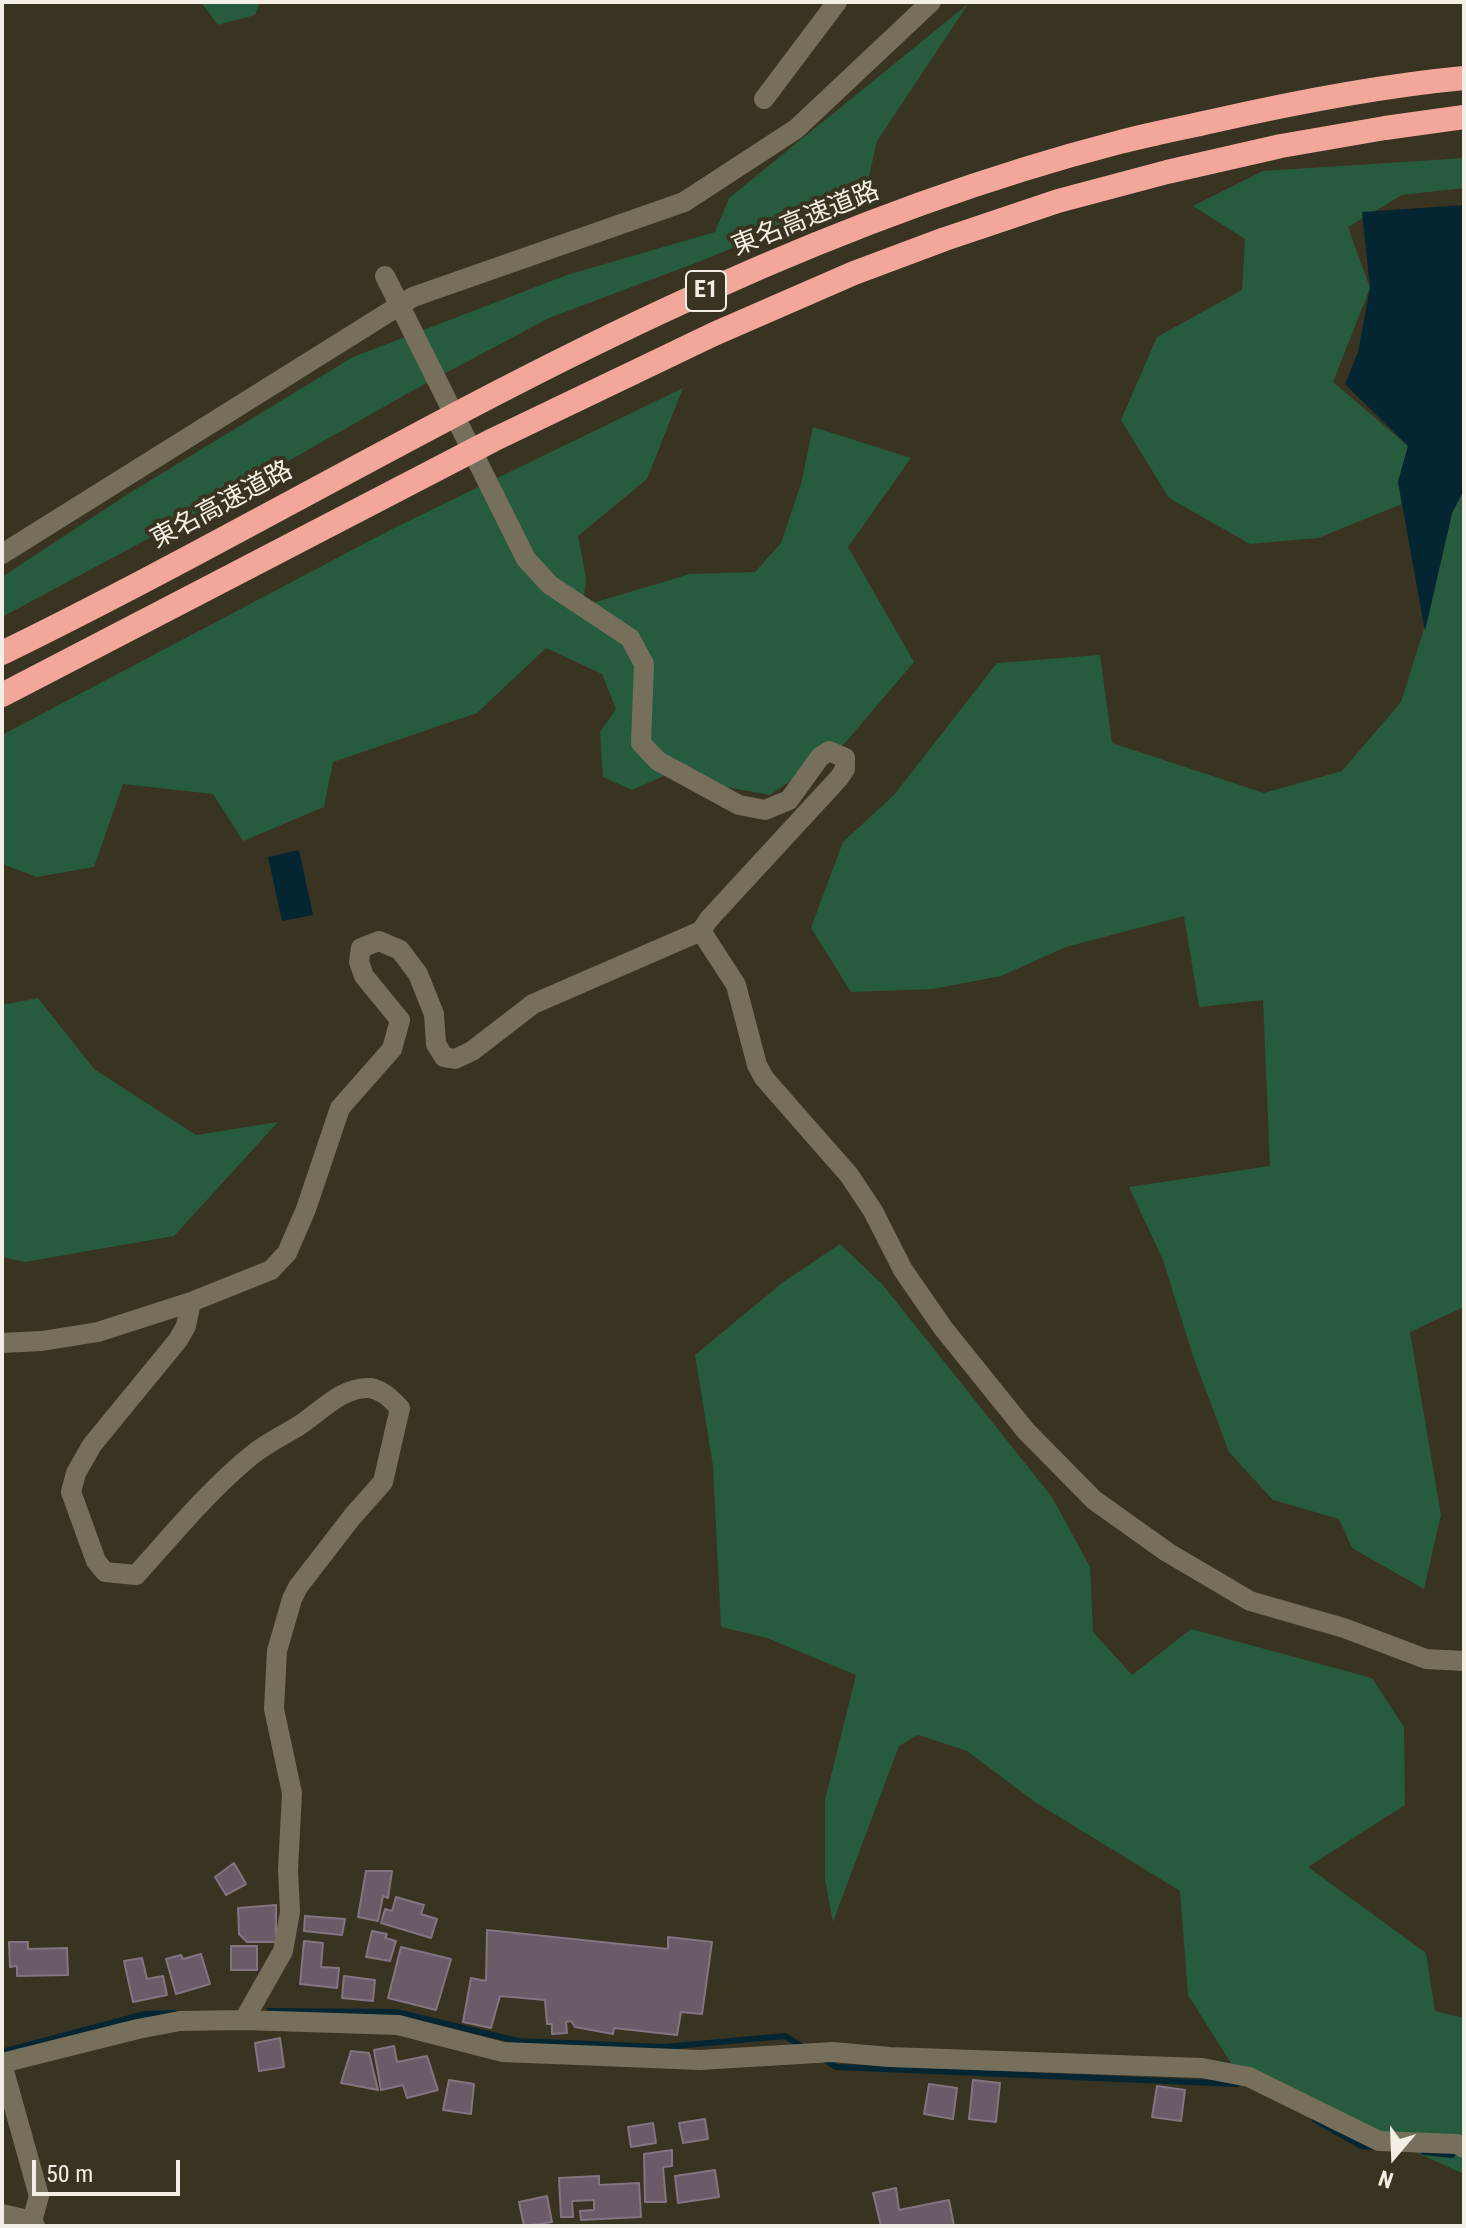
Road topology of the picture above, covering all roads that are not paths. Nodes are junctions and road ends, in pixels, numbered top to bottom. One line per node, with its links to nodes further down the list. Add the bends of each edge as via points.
1 (837, 2): 4 (street)
2 (931, 2): 7 (street, via 796,129 684,202 413,297)
3 (1464, 78): 8 (highway, 東名高速道路 / E1, via 1284,105 1120,142 841,234 586,348)
4 (764, 99)
5 (1464, 117): 9 (highway, E1, via 1281,146 1167,172 1058,201 854,273 493,440)
6 (385, 276): 10 (street, via 526,559 550,585 630,638 644,664 641,743 658,761 739,805 765,810 789,800 829,751 845,758 839,778)
7 (2, 554)
8 (2, 653)
9 (2, 695)
10 (701, 931): 11 (street, via 533,1004 455,1059 444,1057 436,1044 434,1014 418,974 400,950 379,941 361,948 364,976 400,1020 392,1049 340,1108 287,1253 271,1270); 13 (street, via 736,985 764,1078 849,1175 943,1328 1026,1431 1094,1500 1250,1601 1426,1659)
11 (191, 1302): 12 (street, via 98,1332); 14 (street, via 178,1340 92,1445 76,1473 71,1492 105,1572 136,1575 254,1453 326,1405 370,1388 388,1394 400,1408 383,1482 298,1587 277,1651 274,1709 292,1793 290,1912 283,1951)
12 (2, 1343)
13 (1464, 1661)
14 (248, 2014): 15 (street, via 138,2029); 16 (street, via 398,2025 503,2052 700,2060 833,2052 1202,2068 1249,2077 1379,2141)
15 (2, 2064): 18 (street, via 39,2196)
16 (1461, 2146)
17 (2, 2214): 18 (street)
18 (34, 2224)

